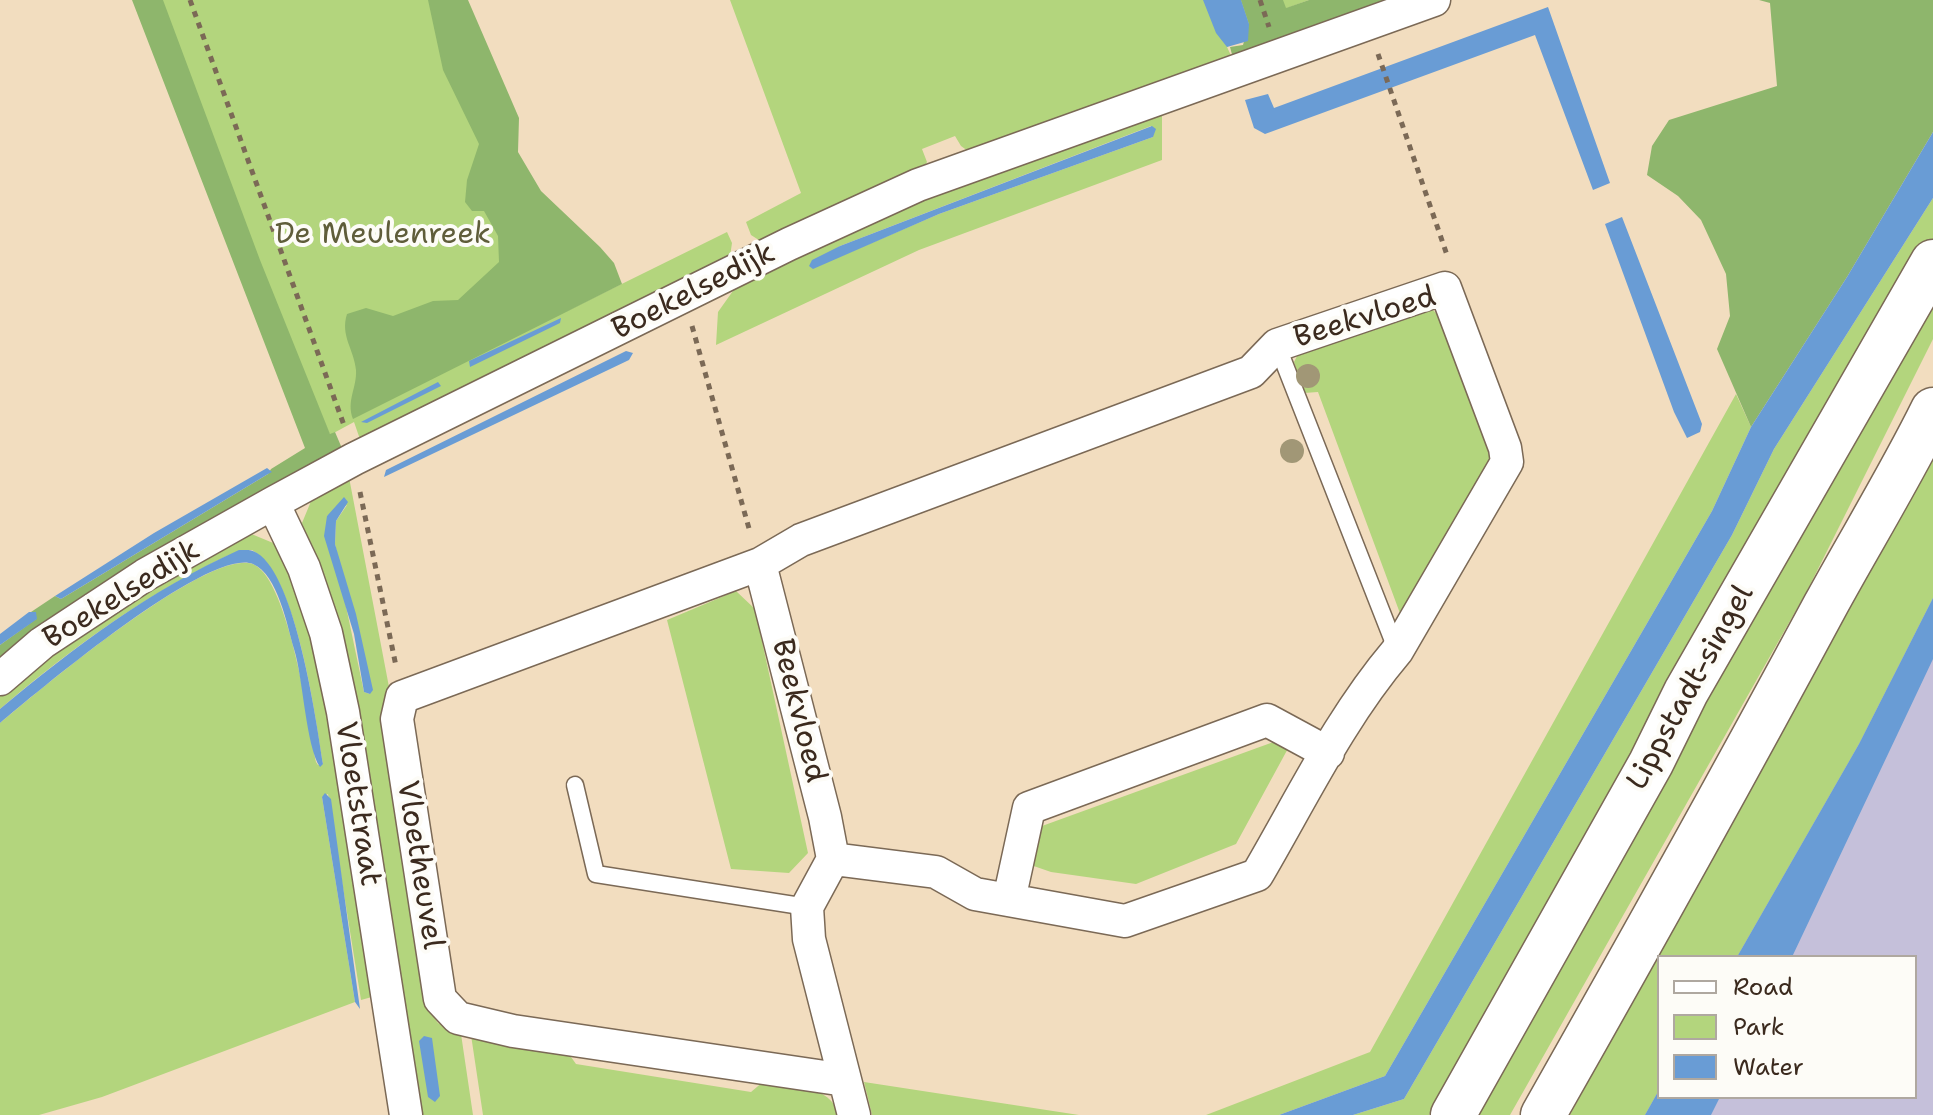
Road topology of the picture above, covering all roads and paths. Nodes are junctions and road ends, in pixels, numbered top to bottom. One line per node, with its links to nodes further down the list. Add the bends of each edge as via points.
1 (190, 0): 9 (path)
2 (1434, 0): 6 (street, Boekelsedijk, via 918,185)
3 (1382, 63): 5 (path, via 1448,249)
4 (1933, 262): 23 (main road, Lippstadt-singel, via 1686,692)
5 (1445, 288): 7 (street, Beekvloed); 12 (street, Beekvloed, via 1507,462)
6 (685, 298): 9 (street, Boekelsedijk); 11 (path)
7 (1277, 345): 11 (street, Beekvloed, via 1251,372 801,540); 12 (lane)
8 (1933, 410): 24 (main road, via 1895,488)
9 (354, 459): 10 (street, Boekelsedijk); 14 (path)
10 (273, 503): 13 (street, Boekelsedijk, via 145,575 42,643); 21 (street, Vloetstraat, via 304,568 330,649)
11 (760, 564): 14 (street); 17 (street, Beekvloed)
12 (1397, 651): 15 (street, Beekvloed)
13 (0, 679)
14 (402, 697): 20 (street, Vloetheuvel, via 397,719 440,999 458,1018 513,1031)
15 (1328, 753): 18 (street, Beekvloed, via 1257,875 1125,921); 18 (street, via 1267,720 1029,808)
16 (575, 785): 19 (lane, via 596,874)
17 (833, 859): 18 (street, Beekvloed, via 936,872 975,894); 19 (street)
18 (1009, 900)
19 (807, 907): 20 (street, via 809,939)
20 (845, 1080): 22 (street)
21 (406, 1115)
22 (854, 1115)
23 (1453, 1115)
24 (1543, 1115)

